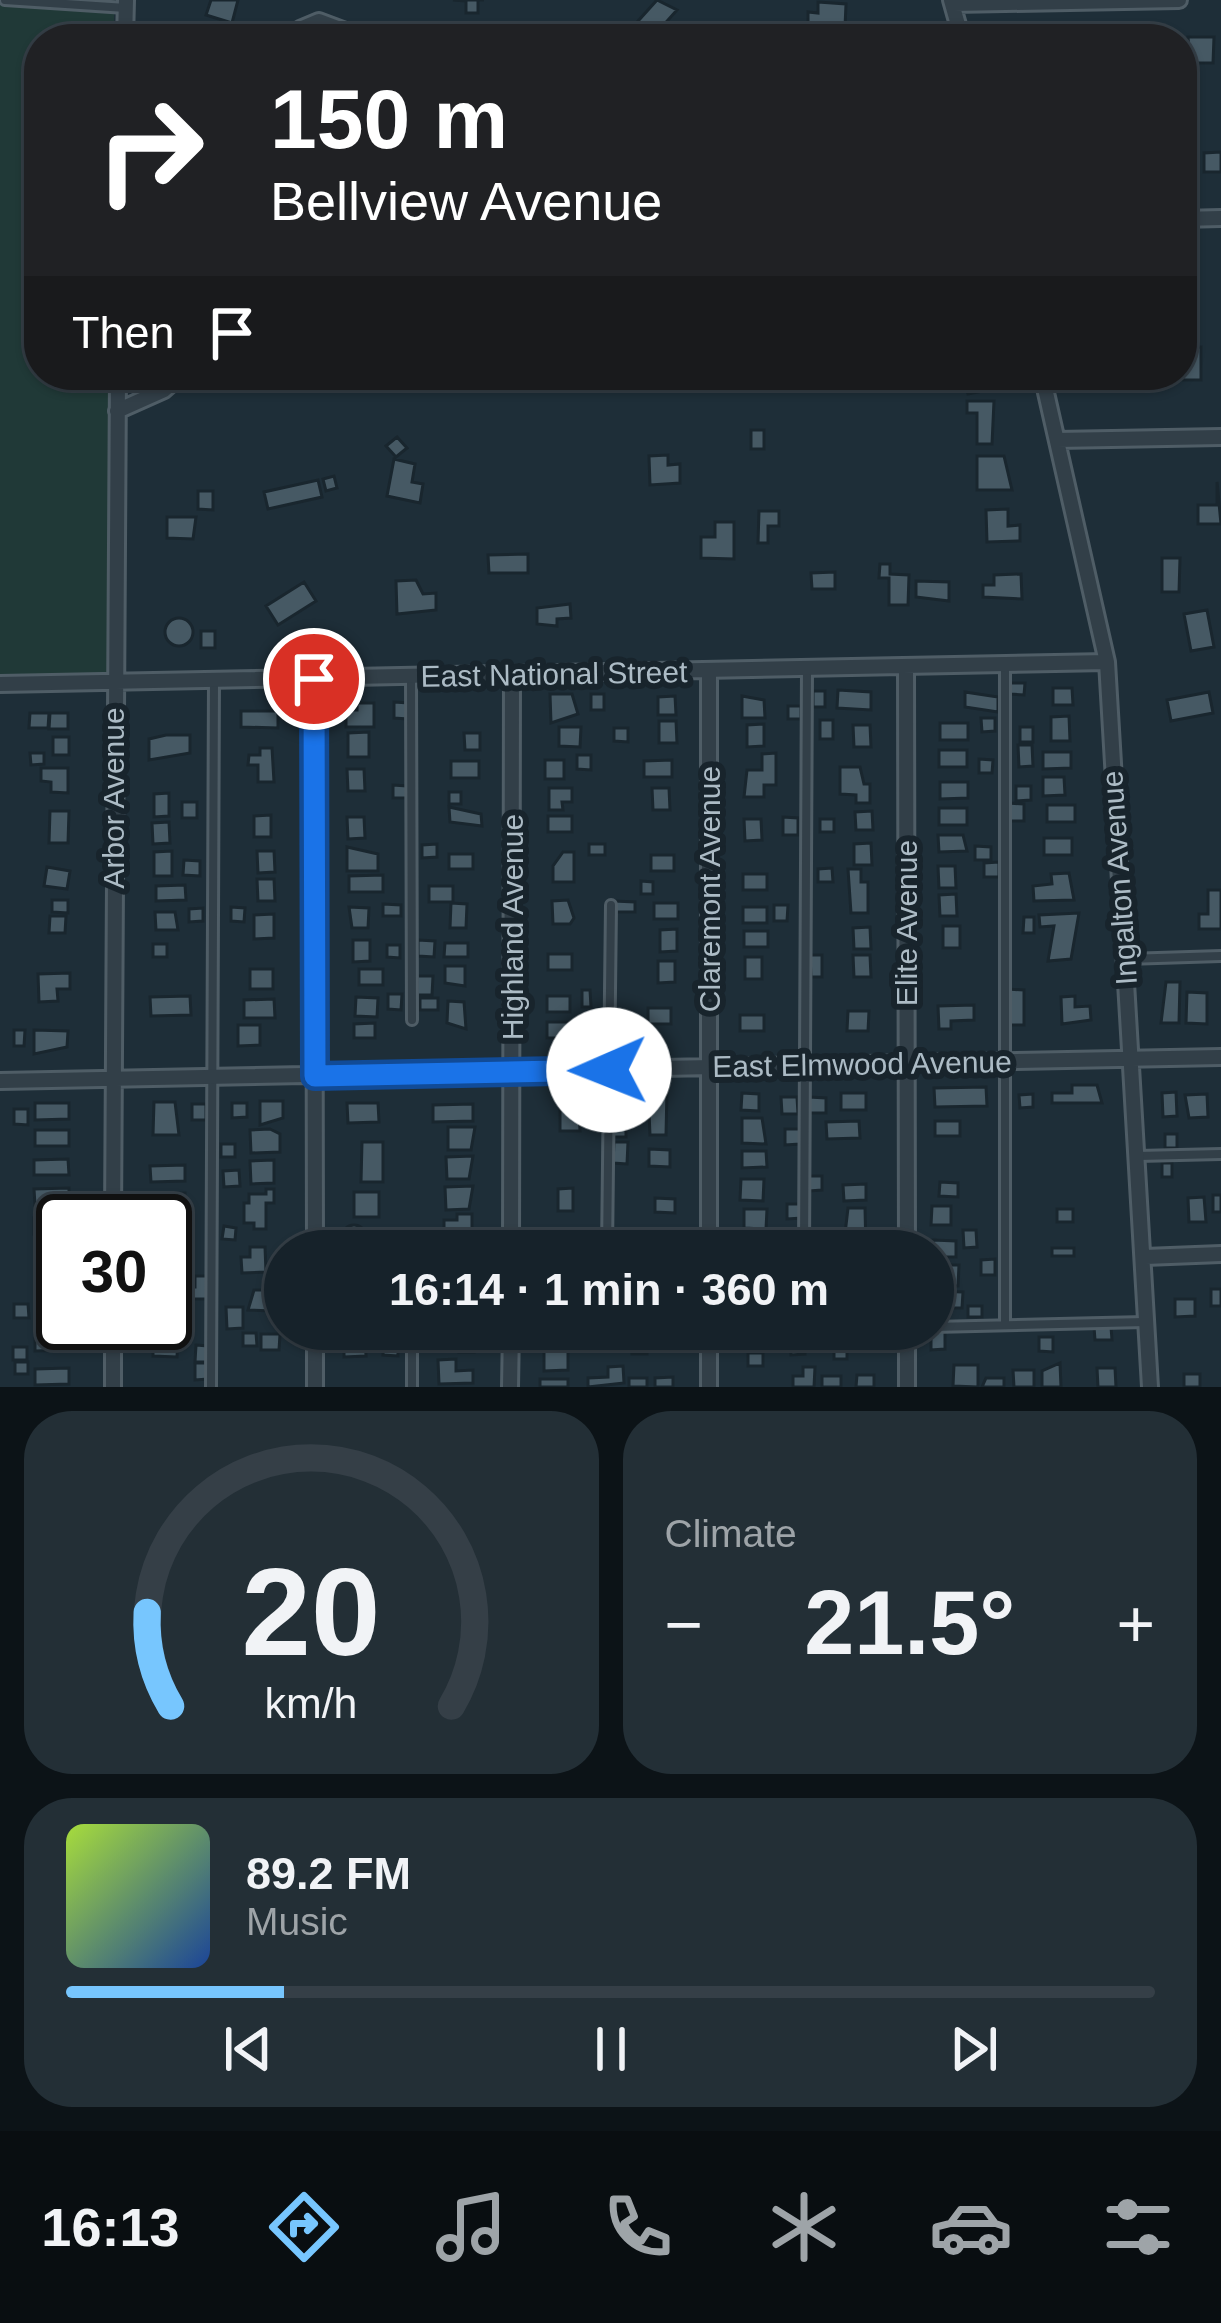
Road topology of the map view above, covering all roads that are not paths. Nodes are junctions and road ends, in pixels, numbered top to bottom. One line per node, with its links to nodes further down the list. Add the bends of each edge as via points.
1 (5, 0): 4 (lane)
2 (1179, 0): 3 (street)
3 (952, 2)
4 (126, 4)
5 (118, 390): 8 (street, Arbor Avenue)
6 (164, 390): 8 (street)
7 (1045, 390): 10 (street, Ingalton Avenue)
8 (117, 411): 20 (street, Arbor Avenue)
9 (1221, 437): 10 (street)
10 (1057, 440): 11 (street, Ingalton Avenue)
11 (1107, 662): 12 (street, East National Street); 24 (street, Ingalton Avenue)
12 (1005, 664): 13 (street, East National Street); 28 (lane)
13 (906, 666): 14 (street, East National Street); 29 (street, Elite Avenue)
14 (807, 668): 15 (street, East National Street); 30 (lane)
15 (709, 670): 16 (street, East National Street); 31 (street, Claremont Avenue)
16 (512, 674): 17 (street, East National Street); 33 (street, Highland Avenue)
17 (411, 676): 18 (street, East National Street); 25 (lane)
18 (314, 679): 19 (street, East National Street); 34 (street)
19 (214, 681): 20 (street, East National Street); 35 (lane)
20 (113, 683): 21 (street, East National Street); 36 (street, Arbor Avenue)
21 (0, 684)
22 (611, 904): 32 (lane)
23 (1221, 956): 24 (lane)
24 (1125, 958): 27 (street, Ingalton Avenue)
25 (412, 1020)
26 (1221, 1057): 27 (street, East Elmwood Avenue)
27 (1131, 1058): 28 (street, East Elmwood Avenue); 39 (street, Ingalton Avenue)
28 (1006, 1061): 29 (street, East Elmwood Avenue); 50 (lane)
29 (906, 1064): 30 (street, East Elmwood Avenue); 46 (street, Elite Avenue)
30 (805, 1066): 31 (street, East Elmwood Avenue); 45 (lane)
31 (709, 1067): 32 (street, East Elmwood Avenue); 44 (street, Claremont Avenue)
32 (609, 1070): 33 (street, East Elmwood Avenue); 43 (lane)
33 (512, 1072): 34 (street, East Elmwood Avenue); 42 (street, Highland Avenue)
34 (315, 1076): 35 (street, East Elmwood Avenue); 41 (street)
35 (214, 1077): 36 (street, East Elmwood Avenue); 59 (lane)
36 (113, 1079): 37 (street, East Elmwood Avenue); 40 (street, Arbor Avenue)
37 (0, 1081)
38 (1221, 1154): 39 (lane)
39 (1138, 1156): 48 (street, Ingalton Avenue)
40 (113, 1194)
41 (315, 1230)
42 (511, 1230)
43 (607, 1230)
44 (709, 1230)
45 (804, 1230)
46 (907, 1230)
47 (1221, 1254): 48 (street)
48 (1145, 1257): 49 (street, Ingalton Avenue)
49 (1145, 1322): 50 (lane); 65 (street, Ingalton Avenue)
50 (1005, 1325): 51 (lane)
51 (954, 1326)
52 (112, 1350): 58 (street)
53 (315, 1350): 60 (street)
54 (412, 1350): 61 (lane)
55 (511, 1350): 62 (street)
56 (710, 1350): 63 (street)
57 (907, 1350): 64 (street)
58 (112, 1387)
59 (211, 1387)
60 (315, 1387)
61 (412, 1387)
62 (510, 1387)
63 (710, 1387)
64 (907, 1387)
65 (1150, 1387)

